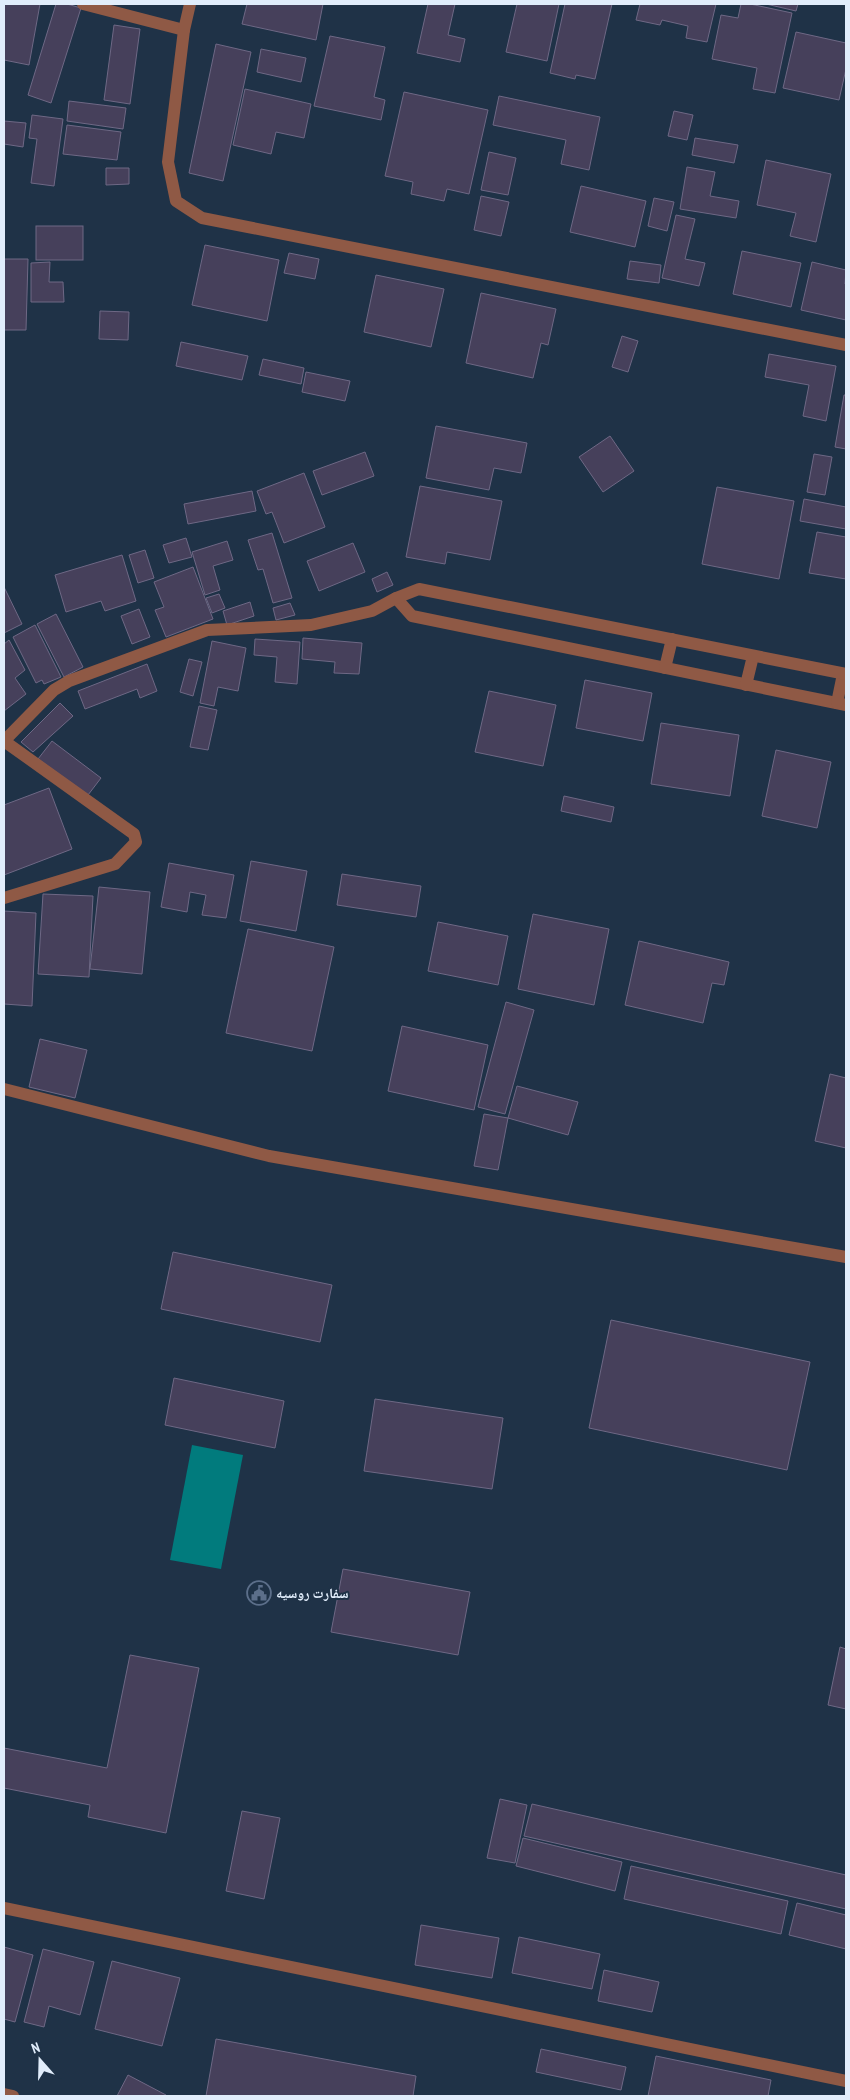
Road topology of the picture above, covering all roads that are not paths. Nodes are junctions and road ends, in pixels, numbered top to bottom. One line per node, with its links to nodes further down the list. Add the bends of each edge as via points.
1 (83, 4): 3 (street)
2 (190, 4): 3 (street)
3 (184, 30): 4 (street, via 168,162 176,201 202,218)
4 (846, 345)
5 (396, 598): 6 (street, via 419,590); 8 (street, via 412,616); 12 (street, via 372,611 310,625 207,630 69,681 54,690)
6 (672, 639): 7 (street); 8 (street)
7 (753, 656): 9 (street); 10 (street)
8 (666, 668): 10 (street)
9 (845, 674): 11 (street)
10 (746, 685): 11 (street)
11 (842, 704)
12 (4, 741): 13 (street, via 134,834 136,842 115,864)
13 (4, 898)
14 (4, 1089): 15 (street, via 269,1156)
15 (846, 1257)
16 (4, 1908): 17 (street)
17 (846, 2081)
18 (4, 2094): 19 (street)
19 (13, 2096)

